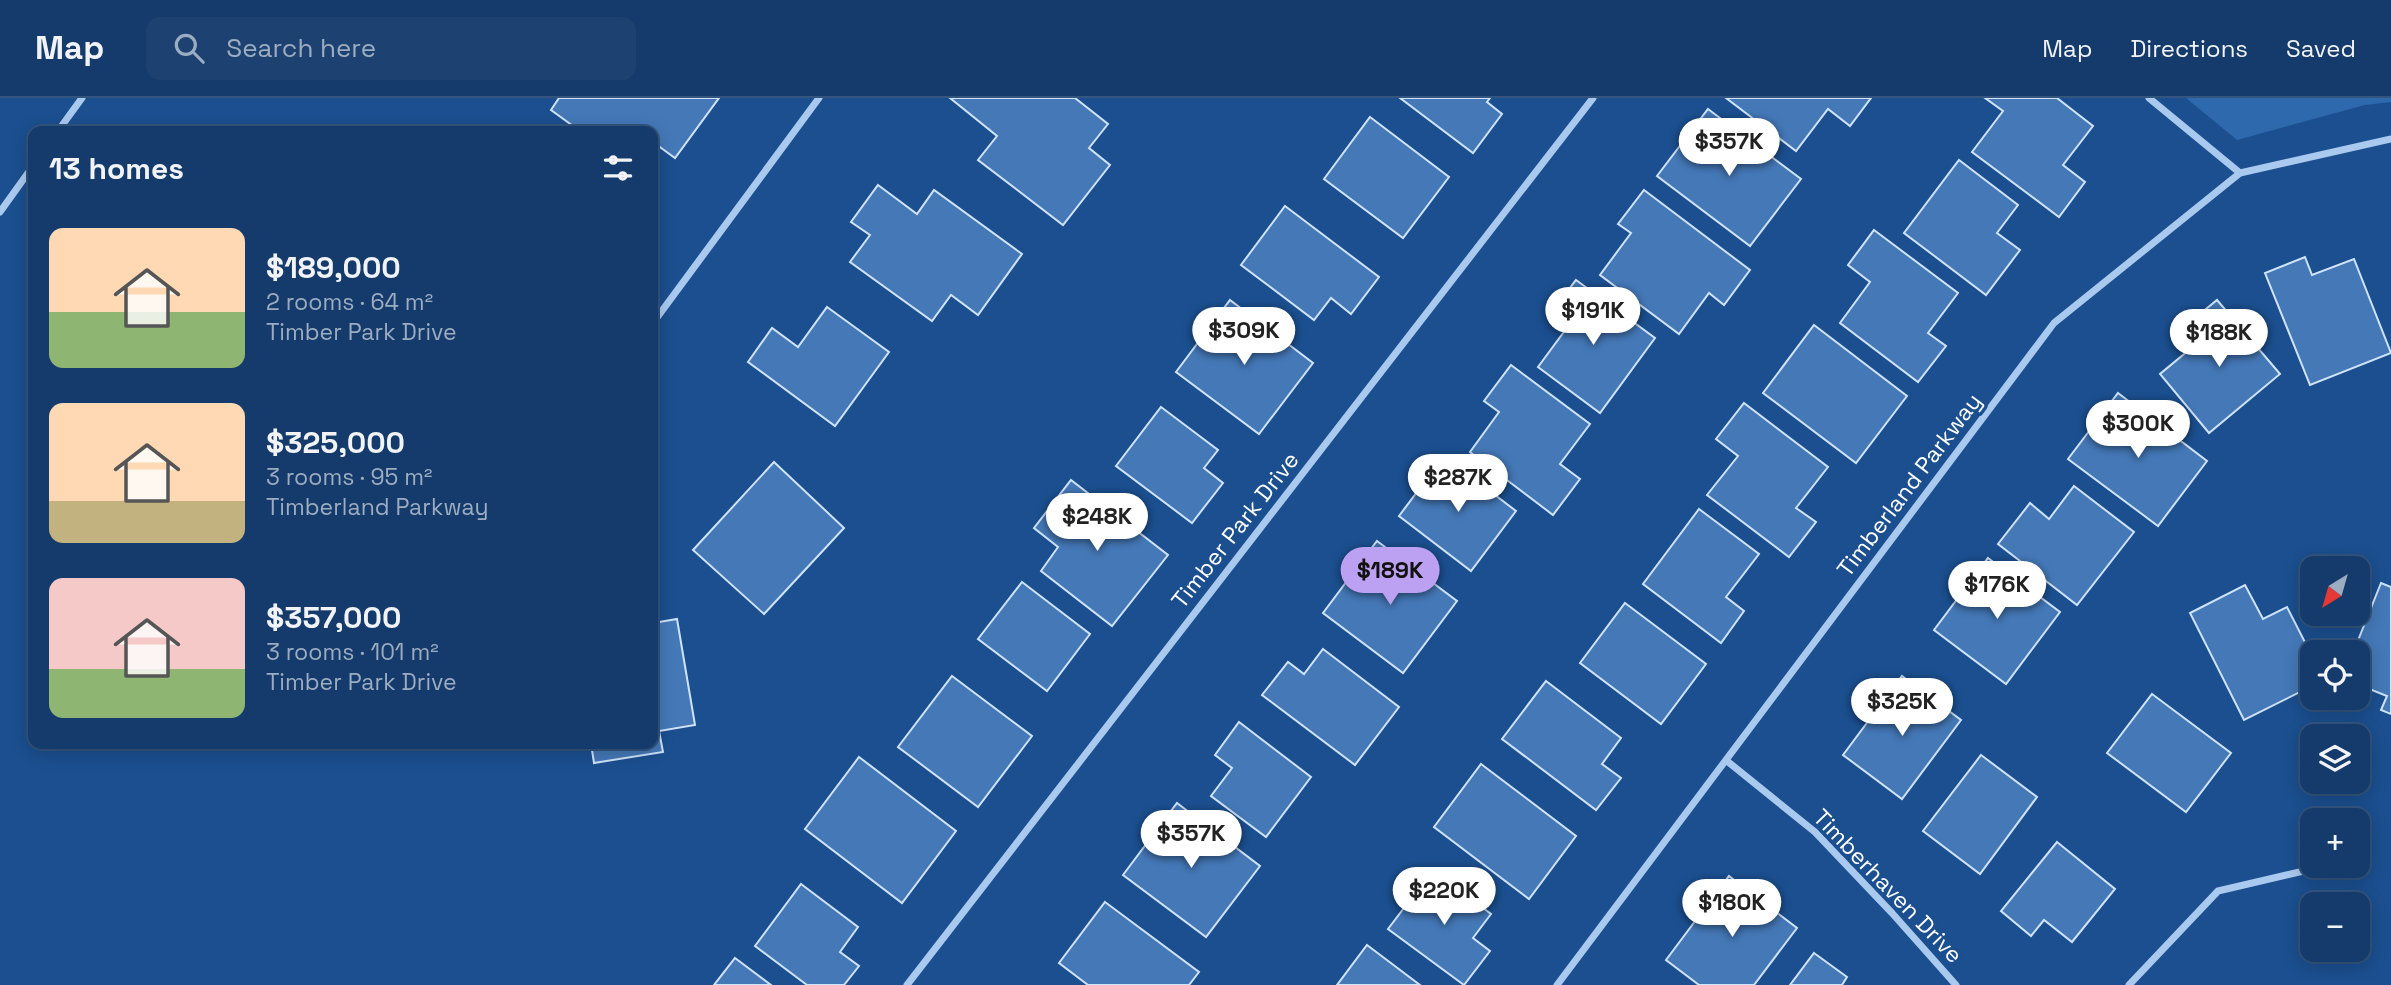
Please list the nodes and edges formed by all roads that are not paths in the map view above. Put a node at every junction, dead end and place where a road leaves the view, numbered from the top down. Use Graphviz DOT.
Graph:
graph roads {
  1 [pos="82,98"];
  2 [pos="819,98"];
  3 [pos="1592,98"];
  4 [pos="2149,98"];
  5 [pos="62,126"];
  6 [pos="2391,139"];
  7 [pos="28,173"];
  8 [pos="2240,173"];
  9 [pos="0,212"];
  10 [pos="658,316"];
  11 [pos="1727,761"];
  12 [pos="2300,872"];
  13 [pos="907,985"];
  14 [pos="1557,985"];
  15 [pos="1956,985"];
  16 [pos="2129,985"];
  1 -- 5 [label="street"];
  2 -- 10 [label="street"];
  3 -- 13 [label="street, Timber Park Drive"];
  4 -- 8 [label="street"];
  6 -- 8 [label="street, Timberland Parkway"];
  7 -- 9 [label="street"];
  8 -- 11 [label="street, Timberland Parkway"];
  11 -- 14 [label="street, Timberland Parkway"];
  11 -- 15 [label="street, Timberhaven Drive"];
  12 -- 16 [label="street"];
}
